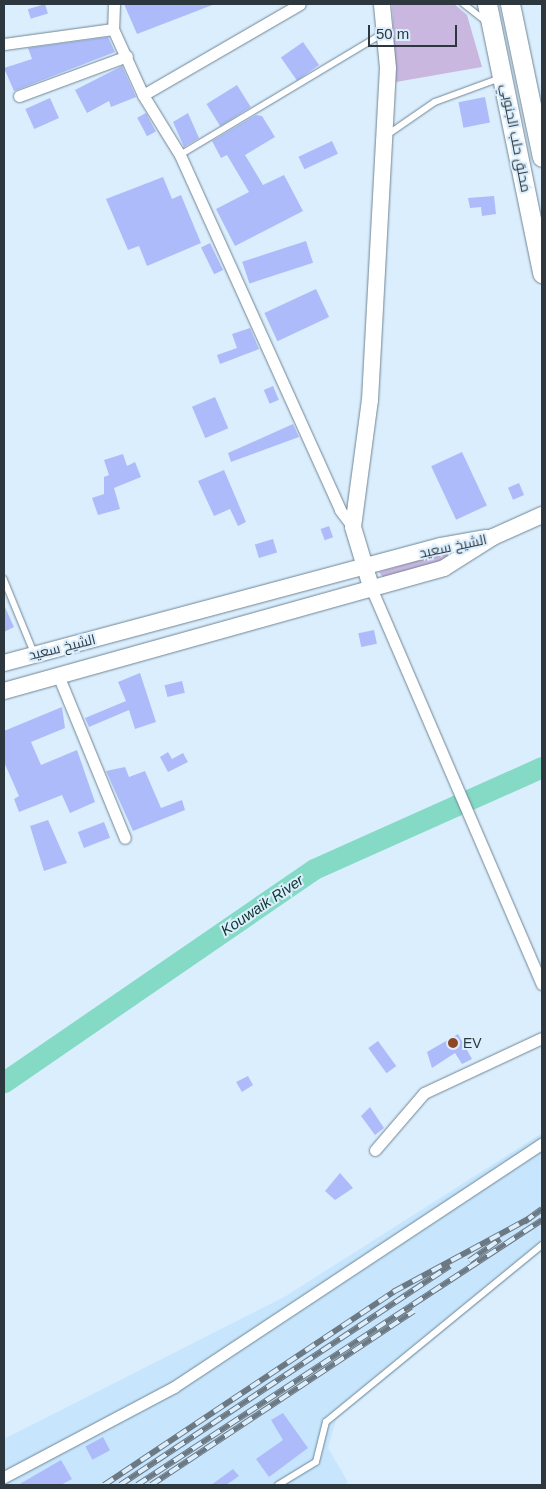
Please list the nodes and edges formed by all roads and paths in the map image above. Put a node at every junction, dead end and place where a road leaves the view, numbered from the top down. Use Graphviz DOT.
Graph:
graph roads {
  1 [pos="114,4"];
  2 [pos="300,4"];
  3 [pos="382,4"];
  4 [pos="464,4"];
  5 [pos="487,4"];
  6 [pos="510,4"];
  7 [pos="493,27"];
  8 [pos="113,30"];
  9 [pos="386,32"];
  10 [pos="4,44"];
  11 [pos="127,56"];
  12 [pos="504,78"];
  13 [pos="19,96"];
  14 [pos="143,96"];
  15 [pos="383,138"];
  16 [pos="180,155"];
  17 [pos="542,157"];
  18 [pos="542,273"];
  19 [pos="542,514"];
  20 [pos="353,527"];
  21 [pos="493,537"];
  22 [pos="364,570"];
  23 [pos="4,580"];
  24 [pos="372,590"];
  25 [pos="35,654"];
  26 [pos="4,663"];
  27 [pos="58,675"];
  28 [pos="4,691"];
  29 [pos="125,838"];
  30 [pos="542,984"];
  31 [pos="542,1038"];
  32 [pos="542,1143"];
  33 [pos="375,1150"];
  34 [pos="542,1245"];
  35 [pos="4,1477"];
  36 [pos="278,1485"];
  1 -- 8 [label="street"];
  2 -- 14 [label="street"];
  3 -- 9 [label="main road"];
  4 -- 7 [label="lane"];
  5 -- 7 [label="highway, محلق حلب الجنوبي"];
  6 -- 17 [label="highway, محلق حلب الجنوبي"];
  7 -- 12 [label="highway, محلق حلب الجنوبي"];
  8 -- 10 [label="street"];
  8 -- 11 [label="street"];
  9 -- 15 [label="main road"];
  9 -- 16 [label="lane"];
  11 -- 13 [label="street"];
  11 -- 14 [label="street"];
  12 -- 15 [label="lane"];
  12 -- 18 [label="highway, محلق حلب الجنوبي"];
  14 -- 16 [label="street"];
  15 -- 20 [label="main road"];
  16 -- 20 [label="street"];
  19 -- 21 [label="main road"];
  20 -- 22 [label="main road"];
  21 -- 22 [label="main road, الشيخ سعيد"];
  21 -- 24 [label="main road, الشيخ سعيد"];
  22 -- 24 [label="main road"];
  22 -- 25 [label="main road, الشيخ سعيد"];
  23 -- 25 [label="lane"];
  24 -- 27 [label="main road, الشيخ سعيد"];
  24 -- 30 [label="street"];
  25 -- 26 [label="main road, الشيخ سعيد"];
  27 -- 28 [label="main road, الشيخ سعيد"];
  27 -- 29 [label="street"];
  31 -- 33 [label="street"];
  32 -- 35 [label="street"];
  34 -- 36 [label="lane"];
}
